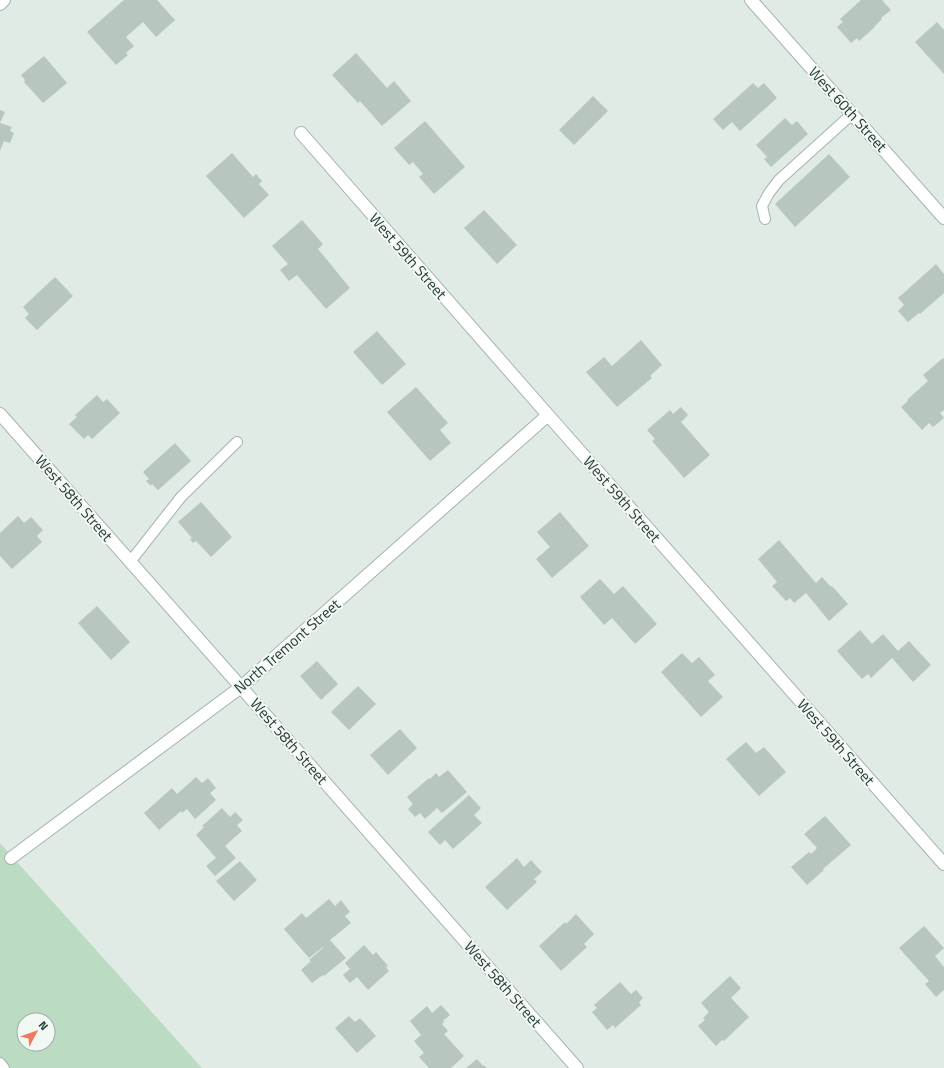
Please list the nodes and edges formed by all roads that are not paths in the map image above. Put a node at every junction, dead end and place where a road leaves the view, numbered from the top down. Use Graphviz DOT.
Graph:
graph roads {
  1 [pos="4,0"];
  2 [pos="751,0"];
  3 [pos="0,4"];
  4 [pos="852,114"];
  5 [pos="301,133"];
  6 [pos="944,218"];
  7 [pos="765,219"];
  8 [pos="0,414"];
  9 [pos="548,415"];
  10 [pos="237,442"];
  11 [pos="130,562"];
  12 [pos="241,687"];
  13 [pos="11,858"];
  14 [pos="944,864"];
  15 [pos="0,1063"];
  16 [pos="4,1068"];
  17 [pos="577,1068"];
  1 -- 3 [label="street"];
  2 -- 4 [label="street, West 60th Street"];
  4 -- 6 [label="street, West 60th Street"];
  4 -- 7 [label="lane"];
  5 -- 9 [label="street, West 59th Street"];
  8 -- 11 [label="street, West 58th Street"];
  9 -- 12 [label="street, North Tremont Street"];
  9 -- 14 [label="street, West 59th Street"];
  10 -- 11 [label="lane"];
  11 -- 12 [label="street, West 58th Street"];
  12 -- 13 [label="street, North Tremont Street"];
  12 -- 17 [label="street, West 58th Street"];
  15 -- 16 [label="lane"];
}
